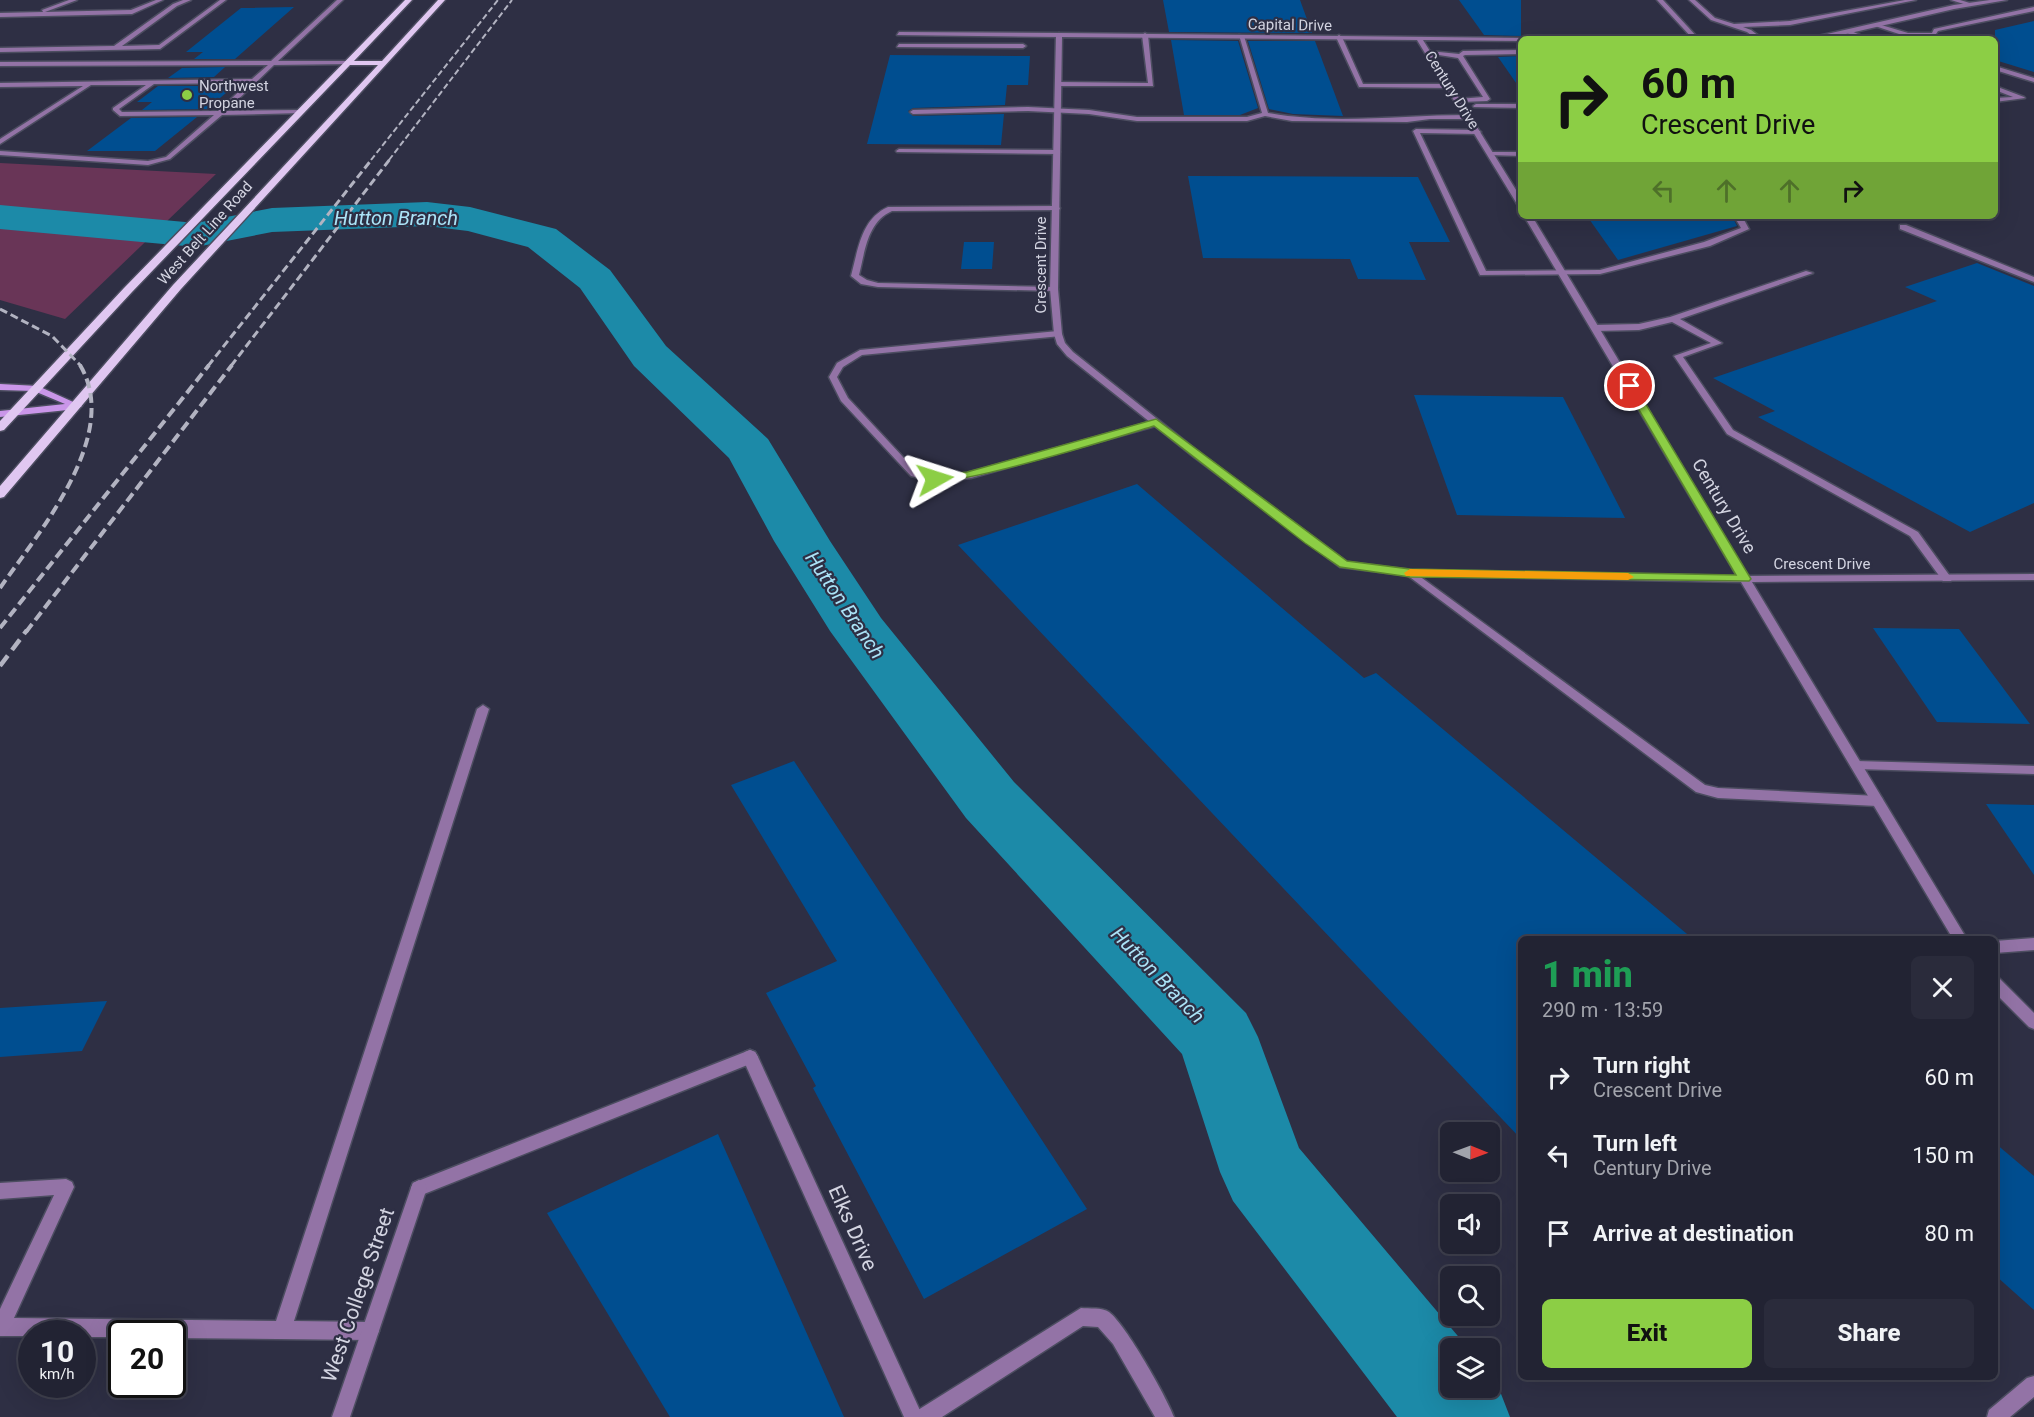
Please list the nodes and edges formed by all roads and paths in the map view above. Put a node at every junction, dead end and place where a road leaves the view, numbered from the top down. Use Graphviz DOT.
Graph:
graph roads {
  1 [pos="74,0"];
  2 [pos="160,0"];
  3 [pos="188,0"];
  4 [pos="223,0"];
  5 [pos="340,0"];
  6 [pos="408,0"];
  7 [pos="442,0"];
  8 [pos="1660,0"];
  9 [pos="1692,0"];
  10 [pos="1913,0"];
  11 [pos="1954,0"];
  12 [pos="2004,0"];
  13 [pos="1970,4"];
  14 [pos="2034,9"];
  15 [pos="132,12"];
  16 [pos="164,12"];
  17 [pos="37,14"];
  18 [pos="0,15"];
  19 [pos="1730,26"];
  20 [pos="1878,26"];
  21 [pos="1849,32"];
  22 [pos="899,34"];
  23 [pos="972,35"];
  24 [pos="1059,35"];
  25 [pos="1145,35"];
  26 [pos="1241,36"];
  27 [pos="1693,36"];
  28 [pos="1756,36"];
  29 [pos="1826,36"];
  30 [pos="1858,36"];
  31 [pos="1908,36"];
  32 [pos="1927,36"];
  33 [pos="1339,37"];
  34 [pos="1419,38"];
  35 [pos="1518,39"];
  36 [pos="898,46"];
  37 [pos="970,46"];
  38 [pos="1023,46"];
  39 [pos="114,49"];
  40 [pos="0,50"];
  41 [pos="1518,52"];
  42 [pos="1429,53"];
  43 [pos="1461,56"];
  44 [pos="93,63"];
  45 [pos="274,63"];
  46 [pos="348,63"];
  47 [pos="385,63"];
  48 [pos="0,64"];
  49 [pos="1998,69"];
  50 [pos="2034,80"];
  51 [pos="256,81"];
  52 [pos="152,82"];
  53 [pos="92,83"];
  54 [pos="1059,84"];
  55 [pos="0,85"];
  56 [pos="1450,86"];
  57 [pos="1998,89"];
  58 [pos="1998,100"];
  59 [pos="1461,103"];
  60 [pos="1518,106"];
  61 [pos="1059,111"];
  62 [pos="300,112"];
  63 [pos="913,112"];
  64 [pos="220,113"];
  65 [pos="1265,114"];
  66 [pos="1468,117"];
  67 [pos="1478,132"];
  68 [pos="0,142"];
  69 [pos="899,151"];
  70 [pos="1058,152"];
  71 [pos="0,153"];
  72 [pos="1491,154"];
  73 [pos="1518,154"];
  74 [pos="1518,192"];
  75 [pos="1056,208"];
  76 [pos="1530,219"];
  77 [pos="1740,219"];
  78 [pos="1903,227"];
  79 [pos="1562,273"];
  80 [pos="1809,273"];
  81 [pos="2034,280"];
  82 [pos="1054,289"];
  83 [pos="1673,319"];
  84 [pos="1595,328"];
  85 [pos="1058,334"];
  86 [pos="0,387"];
  87 [pos="35,388"];
  88 [pos="77,406"];
  89 [pos="0,414"];
  90 [pos="13,414"];
  91 [pos="1156,423"];
  92 [pos="0,428"];
  93 [pos="0,494"];
  94 [pos="1410,573"];
  95 [pos="2033,578"];
  96 [pos="1745,579"];
  97 [pos="1947,579"];
  98 [pos="483,709"];
  99 [pos="1856,765"];
  100 [pos="2034,770"];
  101 [pos="1877,801"];
  102 [pos="1958,936"];
  103 [pos="2034,944"];
  104 [pos="1998,947"];
  105 [pos="1998,986"];
  106 [pos="2034,1023"];
  107 [pos="419,1188"];
  108 [pos="0,1191"];
  109 [pos="282,1330"];
  110 [pos="370,1331"];
  111 [pos="2034,1385"];
  112 [pos="340,1417"];
  113 [pos="914,1417"];
  114 [pos="925,1417"];
  115 [pos="1165,1417"];
  116 [pos="1996,1417"];
  1 -- 17 [label="street"];
  2 -- 15 [label="street"];
  3 -- 16 [label="street"];
  4 -- 39 [label="street"];
  5 -- 45 [label="street"];
  6 -- 46 [label="main road, West Belt Line Road"];
  7 -- 47 [label="main road, West Belt Line Road"];
  8 -- 27 [label="street"];
  9 -- 19 [label="street"];
  10 -- 19 [label="street"];
  11 -- 13 [label="street"];
  12 -- 13 [label="street"];
  13 -- 20 [label="street"];
  14 -- 32 [label="street"];
  15 -- 16 [label="street"];
  15 -- 17 [label="street"];
  16 -- 39 [label="street"];
  17 -- 18 [label="street"];
  19 -- 28 [label="street"];
  20 -- 21 [label="street"];
  20 -- 31 [label="street"];
  21 -- 29 [label="street"];
  21 -- 30 [label="street"];
  22 -- 23 [label="street, Capital Drive"];
  23 -- 24 [label="street, Capital Drive"];
  23 -- 37 [label="street"];
  24 -- 25 [label="street, Capital Drive"];
  24 -- 54 [label="street, Crescent Drive"];
  25 -- 26 [label="street, Capital Drive"];
  25 -- 54 [label="street"];
  26 -- 33 [label="street, Capital Drive"];
  26 -- 65 [label="street"];
  33 -- 34 [label="street, Capital Drive"];
  33 -- 56 [label="street"];
  34 -- 35 [label="street, Capital Drive"];
  34 -- 42 [label="street, Century Drive"];
  36 -- 37 [label="street"];
  37 -- 38 [label="street"];
  39 -- 40 [label="street"];
  39 -- 44 [label="street"];
  41 -- 43 [label="street"];
  42 -- 43 [label="street"];
  42 -- 56 [label="street, Century Drive"];
  43 -- 59 [label="street"];
  44 -- 45 [label="street"];
  44 -- 48 [label="street"];
  45 -- 46 [label="street"];
  45 -- 51 [label="street"];
  46 -- 47 [label="main road"];
  46 -- 62 [label="main road, West Belt Line Road"];
  47 -- 88 [label="main road, West Belt Line Road"];
  49 -- 50 [label="street"];
  51 -- 52 [label="street"];
  51 -- 64 [label="street"];
  52 -- 53 [label="street"];
  52 -- 64 [label="street"];
  53 -- 55 [label="street"];
  53 -- 68 [label="street"];
  54 -- 61 [label="street, Crescent Drive"];
  56 -- 59 [label="street, Century Drive"];
  57 -- 58 [label="street"];
  59 -- 60 [label="street"];
  59 -- 66 [label="street, Century Drive"];
  61 -- 63 [label="street"];
  61 -- 65 [label="street"];
  61 -- 70 [label="street, Crescent Drive"];
  62 -- 64 [label="street"];
  62 -- 87 [label="main road, West Belt Line Road"];
  64 -- 71 [label="street"];
  65 -- 66 [label="street"];
  66 -- 67 [label="street, Century Drive"];
  67 -- 72 [label="street, Century Drive"];
  67 -- 79 [label="street"];
  69 -- 70 [label="street"];
  70 -- 75 [label="street, Crescent Drive"];
  72 -- 73 [label="street"];
  72 -- 74 [label="street, Century Drive"];
  75 -- 82 [label="street, Crescent Drive"];
  75 -- 82 [label="street"];
  76 -- 79 [label="street, Century Drive"];
  77 -- 79 [label="street"];
  78 -- 81 [label="street"];
  79 -- 84 [label="street, Century Drive"];
  80 -- 83 [label="street"];
  82 -- 85 [label="street, Crescent Drive"];
  83 -- 84 [label="street"];
  83 -- 97 [label="street"];
  84 -- 96 [label="street, Century Drive"];
  85 -- 91 [label="street, Crescent Drive"];
  85 -- 91 [label="street"];
  86 -- 87 [label="street"];
  87 -- 88 [label="street"];
  87 -- 90 [label="main road, West Belt Line Road"];
  88 -- 90 [label="street"];
  88 -- 93 [label="main road, West Belt Line Road"];
  89 -- 90 [label="street"];
  90 -- 92 [label="main road, West Belt Line Road"];
  91 -- 94 [label="street, Crescent Drive"];
  94 -- 96 [label="street, Crescent Drive"];
  94 -- 101 [label="street"];
  95 -- 97 [label="street, Crescent Drive"];
  96 -- 97 [label="street, Crescent Drive"];
  96 -- 99 [label="street, Century Drive"];
  98 -- 109 [label="street"];
  99 -- 100 [label="street"];
  99 -- 101 [label="street, Century Drive"];
  101 -- 102 [label="street, Century Drive"];
  103 -- 104 [label="street"];
  105 -- 106 [label="street"];
  107 -- 110 [label="street, West College Street"];
  107 -- 113 [label="street, Elks Drive"];
  108 -- 109 [label="street"];
  109 -- 110 [label="street"];
  110 -- 112 [label="street, West College Street"];
  111 -- 116 [label="street"];
  114 -- 115 [label="street"];
}
